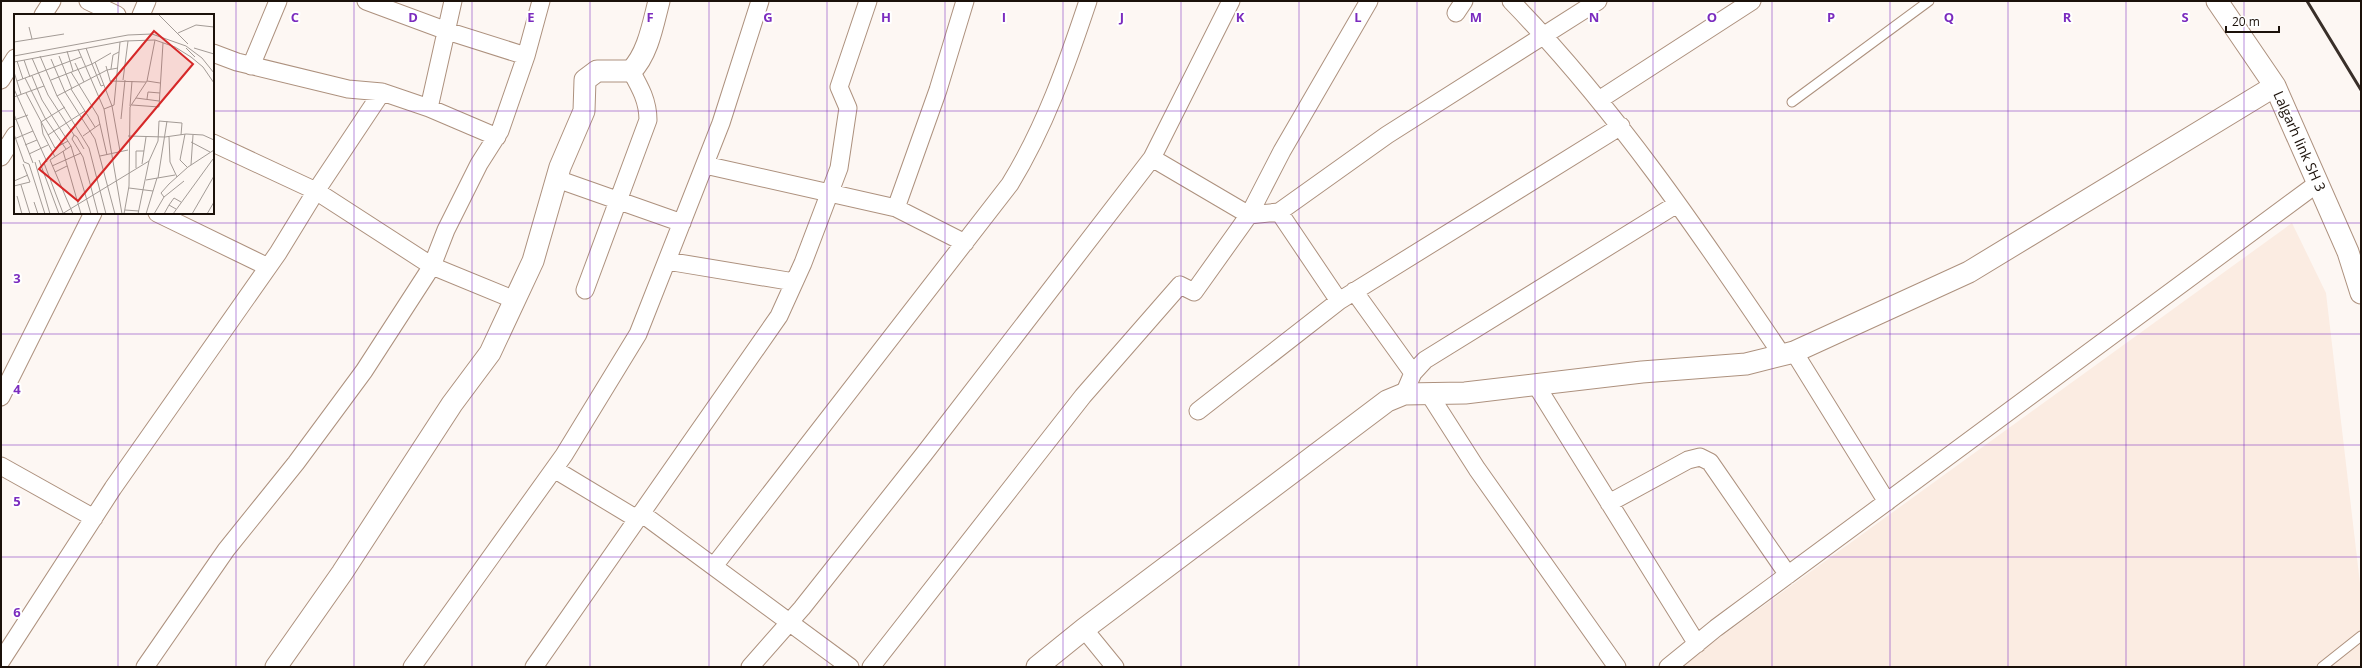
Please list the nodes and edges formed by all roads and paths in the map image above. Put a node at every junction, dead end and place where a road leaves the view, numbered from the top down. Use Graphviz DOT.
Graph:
graph roads {
  1 [pos="52,1"];
  2 [pos="147,1"];
  3 [pos="278,1"];
  4 [pos="366,1"];
  5 [pos="453,1"];
  6 [pos="541,1"];
  7 [pos="659,1"];
  8 [pos="760,1"];
  9 [pos="868,1"];
  10 [pos="965,1"];
  11 [pos="1088,1"];
  12 [pos="1230,1"];
  13 [pos="1369,1"];
  14 [pos="1511,1"];
  15 [pos="1598,1"];
  16 [pos="1752,1"];
  17 [pos="1929,1"];
  18 [pos="2217,1"];
  19 [pos="93,7"];
  20 [pos="44,14"];
  21 [pos="114,14"];
  22 [pos="141,14"];
  23 [pos="447,31"];
  24 [pos="1544,35"];
  25 [pos="214,53"];
  26 [pos="526,56"];
  27 [pos="14,60"];
  28 [pos="251,66"];
  29 [pos="631,71"];
  30 [pos="1,80"];
  31 [pos="2275,86"];
  32 [pos="382,92"];
  33 [pos="1599,100"];
  34 [pos="1792,102"];
  35 [pos="429,108"];
  36 [pos="1621,126"];
  37 [pos="14,137"];
  38 [pos="497,137"];
  39 [pos="214,143"];
  40 [pos="1,157"];
  41 [pos="1152,158"];
  42 [pos="705,165"];
  43 [pos="557,179"];
  44 [pos="2318,183"];
  45 [pos="316,191"];
  46 [pos="829,193"];
  47 [pos="617,200"];
  48 [pos="1677,204"];
  49 [pos="896,208"];
  50 [pos="1279,212"];
  51 [pos="93,214"];
  52 [pos="159,214"];
  53 [pos="1250,215"];
  54 [pos="682,223"];
  55 [pos="965,243"];
  56 [pos="667,261"];
  57 [pos="268,266"];
  58 [pos="432,266"];
  59 [pos="794,282"];
  60 [pos="585,290"];
  61 [pos="1354,291"];
  62 [pos="2361,293"];
  63 [pos="516,300"];
  64 [pos="1339,301"];
  65 [pos="1788,354"];
  66 [pos="1413,373"];
  67 [pos="1536,385"];
  68 [pos="1404,394"];
  69 [pos="1429,394"];
  70 [pos="1,398"];
  71 [pos="1198,411"];
  72 [pos="1,466"];
  73 [pos="554,469"];
  74 [pos="1887,502"];
  75 [pos="1610,503"];
  76 [pos="639,516"];
  77 [pos="94,518"];
  78 [pos="714,566"];
  79 [pos="1788,575"];
  80 [pos="790,622"];
  81 [pos="1084,629"];
  82 [pos="2361,636"];
  83 [pos="1697,644"];
  84 [pos="1,661"];
  85 [pos="145,667"];
  86 [pos="276,667"];
  87 [pos="412,667"];
  88 [pos="534,667"];
  89 [pos="750,667"];
  90 [pos="850,667"];
  91 [pos="871,667"];
  92 [pos="1037,667"];
  93 [pos="1115,667"];
  94 [pos="1617,667"];
  95 [pos="1668,667"];
  96 [pos="2322,667"];
  1 -- 20 [label="street"];
  2 -- 22 [label="street"];
  3 -- 28 [label="street"];
  4 -- 23 [label="street"];
  5 -- 23 [label="street"];
  6 -- 26 [label="street"];
  7 -- 29 [label="street"];
  8 -- 42 [label="street"];
  9 -- 46 [label="street"];
  10 -- 49 [label="street"];
  11 -- 55 [label="street"];
  12 -- 41 [label="street"];
  13 -- 53 [label="street"];
  14 -- 24 [label="street"];
  15 -- 24 [label="street"];
  16 -- 33 [label="street"];
  17 -- 34 [label="lane"];
  18 -- 31 [label="street, Lalgarh link SH 3"];
  19 -- 21 [label="street"];
  23 -- 26 [label="street"];
  23 -- 35 [label="street"];
  24 -- 33 [label="street"];
  24 -- 50 [label="street"];
  25 -- 28 [label="street"];
  26 -- 38 [label="street"];
  27 -- 30 [label="street"];
  28 -- 32 [label="street"];
  29 -- 43 [label="street"];
  29 -- 47 [label="street"];
  31 -- 44 [label="street, Lalgarh link SH 3"];
  31 -- 65 [label="street"];
  32 -- 35 [label="street"];
  32 -- 45 [label="street"];
  33 -- 36 [label="street"];
  35 -- 38 [label="street"];
  36 -- 48 [label="street"];
  36 -- 61 [label="street"];
  37 -- 40 [label="street"];
  38 -- 58 [label="street"];
  39 -- 45 [label="street"];
  41 -- 53 [label="street"];
  41 -- 80 [label="street"];
  42 -- 46 [label="street"];
  42 -- 54 [label="street"];
  43 -- 47 [label="street"];
  43 -- 63 [label="street"];
  44 -- 62 [label="street, Lalgarh link SH 3"];
  44 -- 74 [label="street"];
  45 -- 57 [label="street"];
  45 -- 58 [label="street"];
  46 -- 49 [label="street"];
  46 -- 59 [label="street"];
  47 -- 54 [label="street"];
  47 -- 60 [label="street"];
  48 -- 65 [label="street"];
  48 -- 66 [label="street"];
  49 -- 55 [label="street"];
  50 -- 53 [label="street"];
  50 -- 64 [label="street"];
  51 -- 70 [label="street"];
  52 -- 57 [label="street"];
  53 -- 91 [label="street"];
  54 -- 56 [label="street"];
  55 -- 78 [label="street"];
  56 -- 59 [label="street"];
  56 -- 73 [label="street"];
  57 -- 77 [label="street"];
  58 -- 63 [label="street"];
  58 -- 85 [label="street"];
  59 -- 76 [label="street"];
  61 -- 64 [label="street"];
  61 -- 66 [label="street"];
  63 -- 86 [label="street"];
  64 -- 71 [label="street"];
  65 -- 67 [label="street"];
  65 -- 74 [label="street"];
  66 -- 68 [label="street"];
  67 -- 69 [label="street"];
  67 -- 75 [label="street"];
  68 -- 69 [label="street"];
  68 -- 81 [label="street"];
  69 -- 94 [label="street"];
  72 -- 77 [label="street"];
  73 -- 76 [label="street"];
  73 -- 87 [label="street"];
  74 -- 79 [label="street"];
  75 -- 79 [label="street"];
  75 -- 83 [label="street"];
  76 -- 78 [label="street"];
  76 -- 88 [label="street"];
  77 -- 84 [label="street"];
  78 -- 80 [label="street"];
  79 -- 83 [label="street"];
  80 -- 89 [label="street"];
  80 -- 90 [label="street"];
  81 -- 92 [label="street"];
  81 -- 93 [label="street"];
  82 -- 96 [label="lane"];
  83 -- 95 [label="street"];
}
